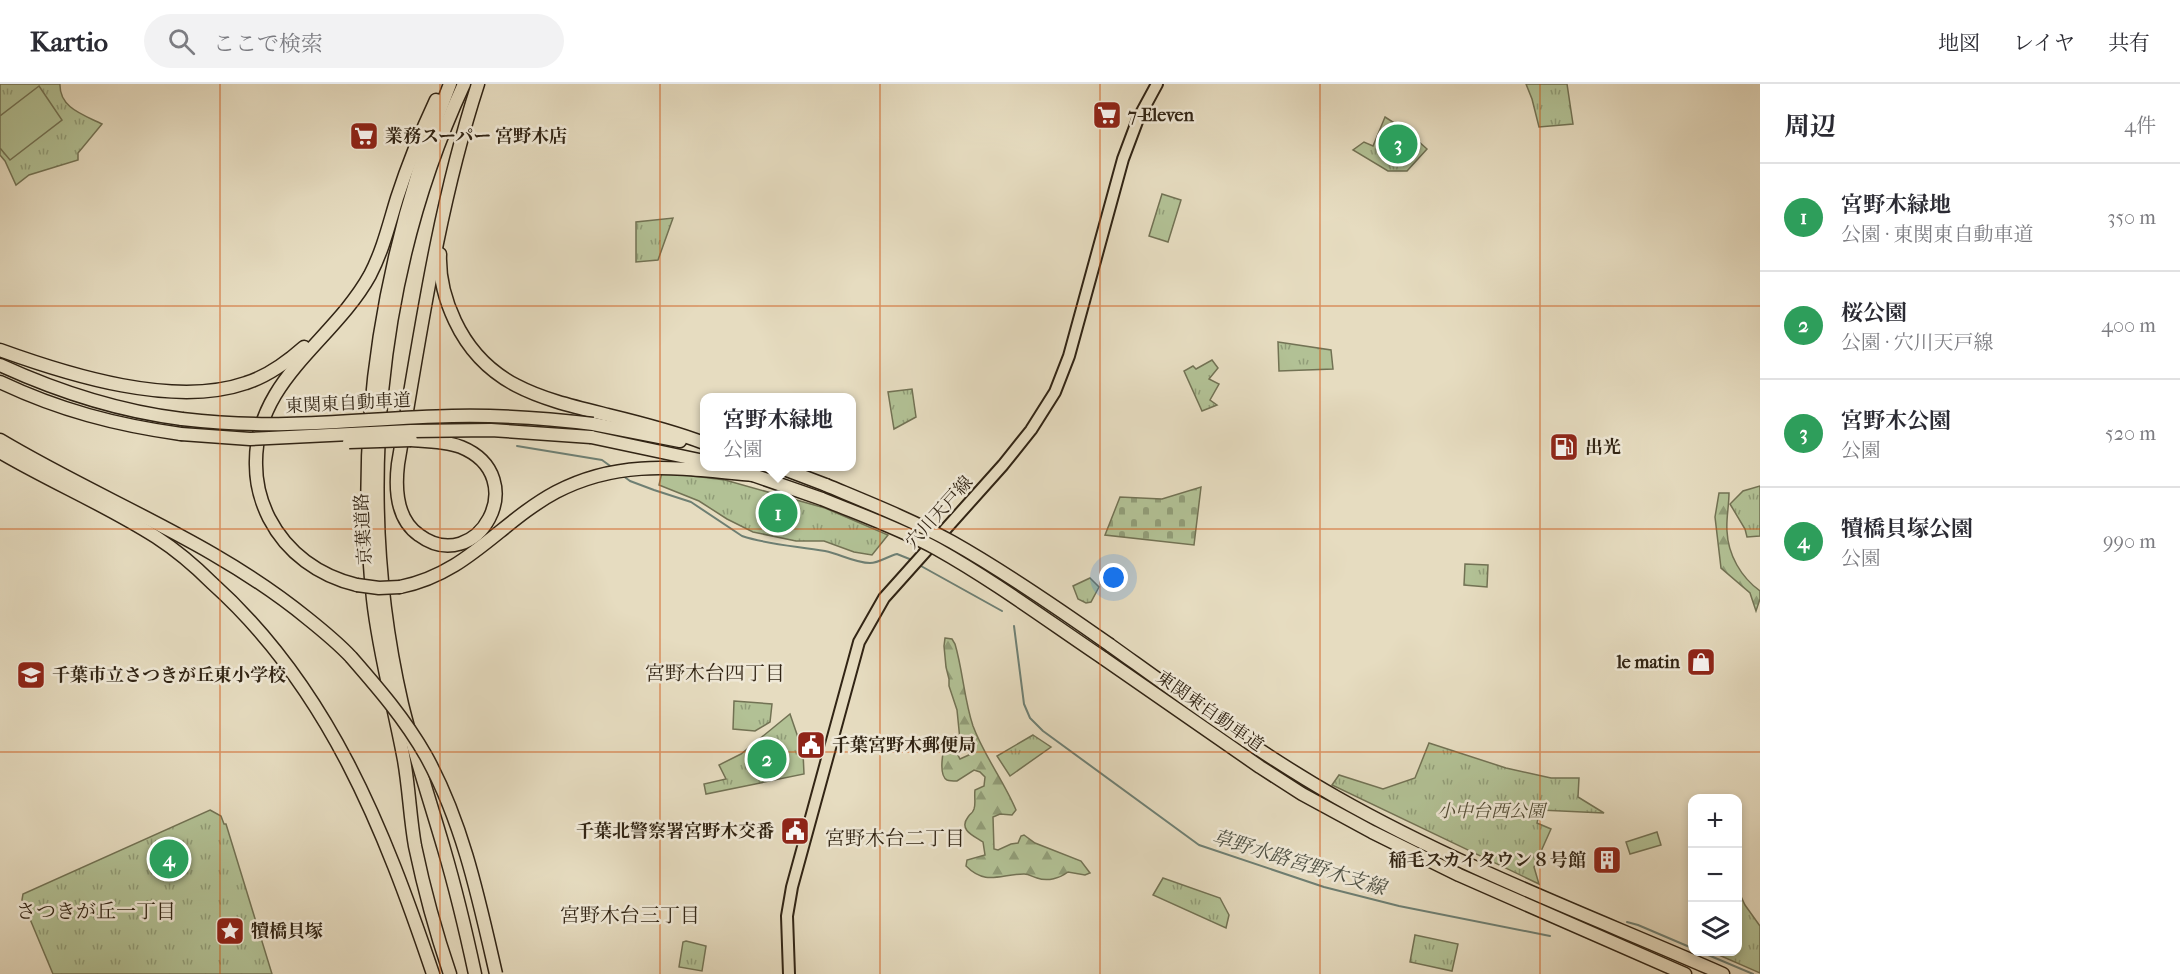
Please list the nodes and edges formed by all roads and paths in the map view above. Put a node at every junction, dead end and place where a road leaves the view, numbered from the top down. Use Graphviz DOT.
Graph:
graph roads {
  1 [pos="444,84"];
  2 [pos="450,84"];
  3 [pos="464,84"];
  4 [pos="478,84"];
  5 [pos="1157,84"];
  6 [pos="447,200"];
  7 [pos="375,265"];
  8 [pos="0,350"];
  9 [pos="0,365"];
  10 [pos="0,382"];
  11 [pos="667,434"];
  12 [pos="250,439"];
  13 [pos="0,440"];
  14 [pos="700,443"];
  15 [pos="0,452"];
  16 [pos="700,460"];
  17 [pos="700,470"];
  18 [pos="708,471"];
  19 [pos="740,471"];
  20 [pos="790,471"];
  21 [pos="754,475"];
  22 [pos="433,974"];
  23 [pos="450,974"];
  24 [pos="475,974"];
  25 [pos="496,974"];
  26 [pos="789,974"];
  27 [pos="1685,974"];
  28 [pos="1723,974"];
  1 -- 7 [label="highway"];
  2 -- 23 [label="highway, 京葉道路"];
  3 -- 24 [label="highway, 京葉道路"];
  4 -- 6 [label="highway"];
  5 -- 26 [label="main road, 穴川天戸線"];
  6 -- 11 [label="highway"];
  6 -- 12 [label="highway, bridge"];
  7 -- 8 [label="highway"];
  7 -- 17 [label="highway, bridge"];
  9 -- 11 [label="highway, 東関東自動車道, bridge"];
  10 -- 12 [label="highway, 東関東自動車道, bridge"];
  11 -- 14 [label="highway, 東関東自動車道"];
  12 -- 16 [label="highway, 東関東自動車道, bridge"];
  13 -- 25 [label="highway, bridge"];
  15 -- 22 [label="highway"];
  18 -- 21 [label="highway, bridge"];
  19 -- 21 [label="highway, 東関東自動車道"];
  20 -- 28 [label="highway, 東関東自動車道, bridge"];
  21 -- 27 [label="highway, 東関東自動車道, bridge"];
}
